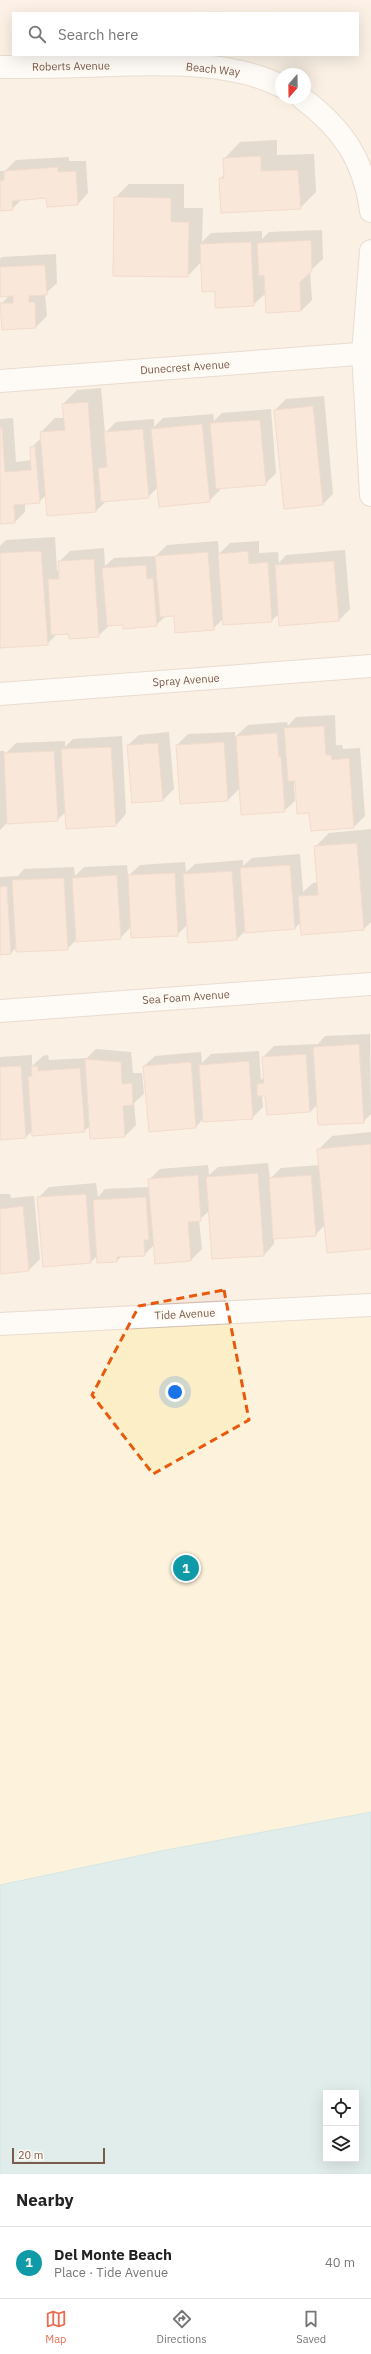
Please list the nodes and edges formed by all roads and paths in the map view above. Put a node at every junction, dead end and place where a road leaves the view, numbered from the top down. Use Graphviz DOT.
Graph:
graph roads {
  1 [pos="143,64"];
  2 [pos="0,67"];
  3 [pos="275,84"];
  4 [pos="310,104"];
  5 [pos="371,211"];
  6 [pos="371,251"];
  7 [pos="367,353"];
  8 [pos="0,381"];
  9 [pos="371,495"];
  10 [pos="371,666"];
  11 [pos="0,694"];
  12 [pos="371,984"];
  13 [pos="0,1011"];
  14 [pos="371,1305"];
  15 [pos="0,1324"];
  1 -- 2 [label="street, Roberts Avenue"];
  1 -- 3 [label="street, Beach Way"];
  4 -- 5 [label="street"];
  6 -- 7 [label="street"];
  7 -- 8 [label="street, Dunecrest Avenue"];
  7 -- 9 [label="street"];
  10 -- 11 [label="street, Spray Avenue"];
  12 -- 13 [label="street, Sea Foam Avenue"];
  14 -- 15 [label="street, Tide Avenue"];
}
